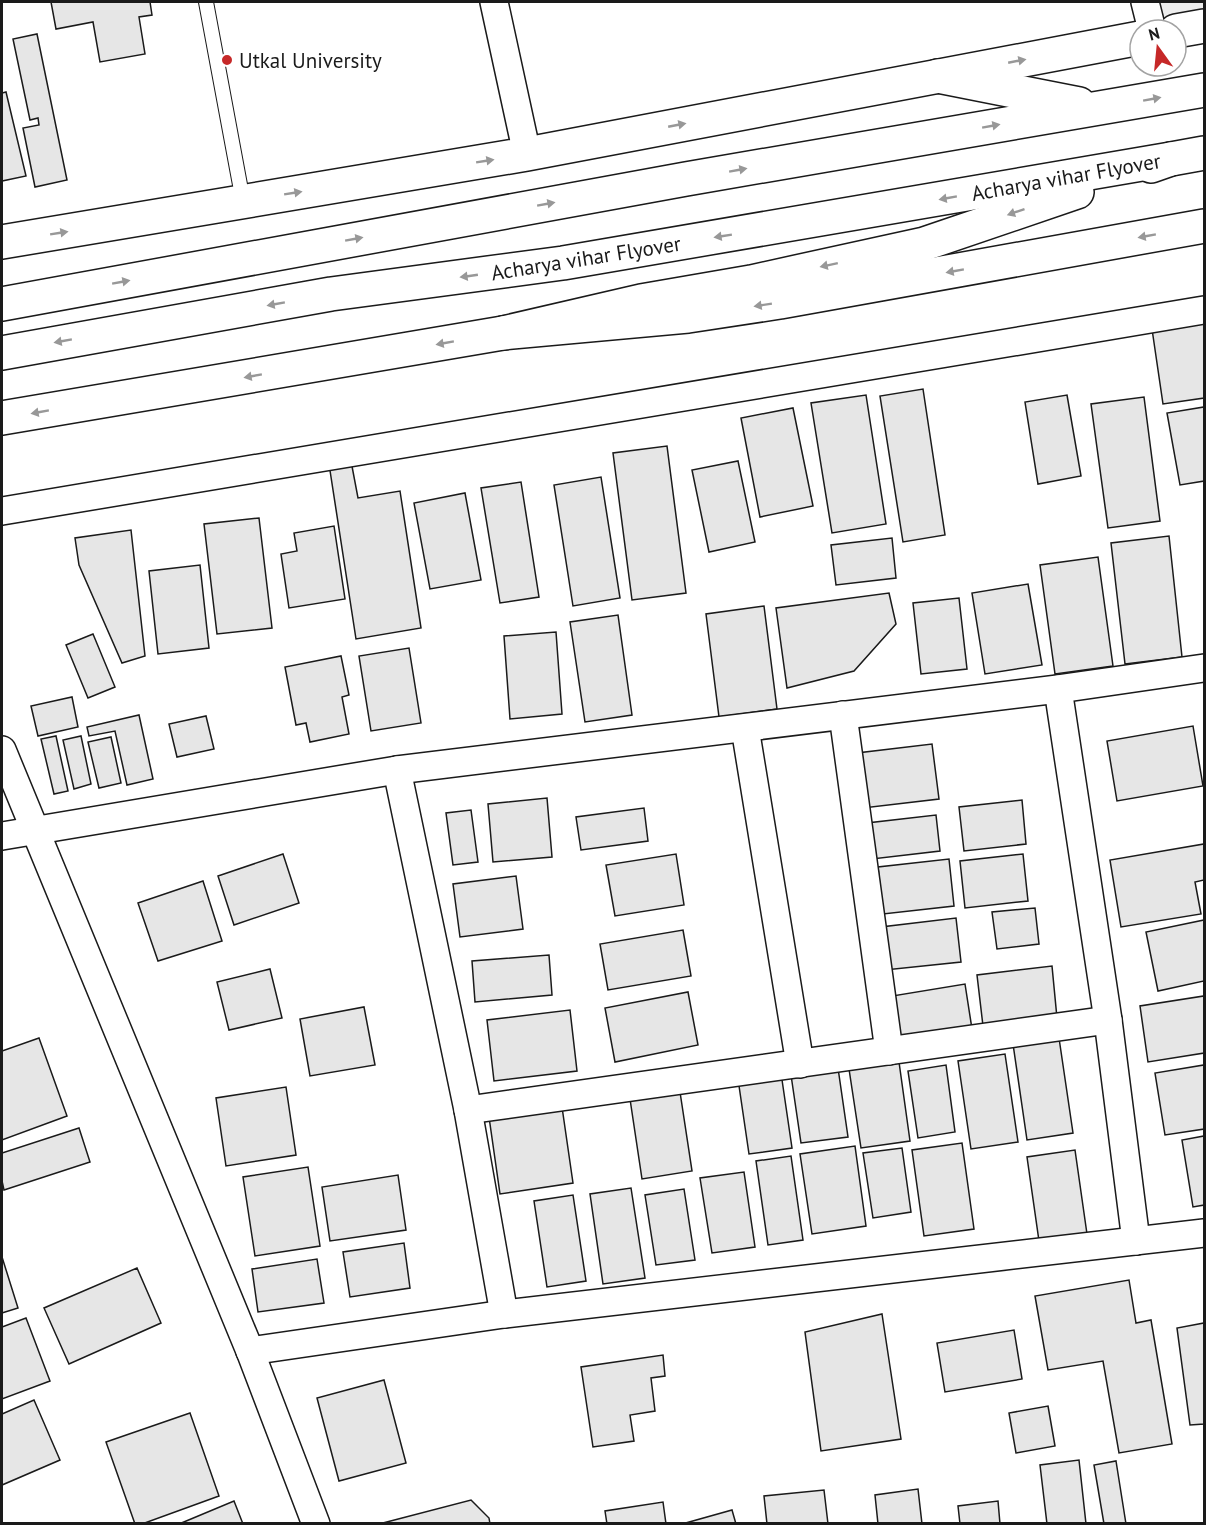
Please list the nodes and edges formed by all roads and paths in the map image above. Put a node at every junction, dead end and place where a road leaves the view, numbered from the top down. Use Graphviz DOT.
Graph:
graph roads {
  1 [pos="206,2"];
  2 [pos="494,2"];
  3 [pos="1145,2"];
  4 [pos="1149,18"];
  5 [pos="1204,26"];
  6 [pos="1188,29"];
  7 [pos="1128,40"];
  8 [pos="939,76"];
  9 [pos="1204,90"];
  10 [pos="1099,108"];
  11 [pos="1204,153"];
  12 [pos="527,154"];
  13 [pos="1171,159"];
  14 [pos="243,201"];
  15 [pos="1204,226"];
  16 [pos="2,242"];
  17 [pos="2,304"];
  18 [pos="1204,310"];
  19 [pos="503,333"];
  20 [pos="2,353"];
  21 [pos="2,418"];
  22 [pos="2,511"];
  23 [pos="1204,668"];
  24 [pos="1058,689"];
  25 [pos="843,715"];
  26 [pos="746,728"];
  27 [pos="2,750"];
  28 [pos="397,770"];
  29 [pos="34,830"];
  30 [pos="2,836"];
  31 [pos="1108,1020"];
  32 [pos="889,1051"];
  33 [pos="800,1064"];
  34 [pos="468,1110"];
  35 [pos="1204,1233"];
  36 [pos="1136,1241"];
  37 [pos="504,1314"];
  38 [pos="249,1351"];
  39 [pos="316,1524"];
  1 -- 14 [label="lane"];
  2 -- 12 [label="street"];
  3 -- 4 [label="street"];
  5 -- 6 [label="main road"];
  8 -- 7 [label="main road, one-way"];
  8 -- 10 [label="main road"];
  12 -- 8 [label="main road, one-way"];
  10 -- 9 [label="main road, one-way"];
  17 -- 10 [label="main road, one-way"];
  11 -- 13 [label="main road"];
  14 -- 12 [label="main road, one-way"];
  13 -- 19 [label="main road, one-way"];
  13 -- 20 [label="main road, Acharya vihar Flyover, one-way"];
  16 -- 14 [label="main road, one-way"];
  15 -- 19 [label="main road, one-way"];
  18 -- 22 [label="street"];
  19 -- 21 [label="main road, one-way"];
  23 -- 24 [label="street"];
  24 -- 25 [label="street"];
  24 -- 31 [label="street"];
  25 -- 26 [label="street"];
  25 -- 32 [label="street"];
  26 -- 28 [label="street"];
  26 -- 33 [label="street"];
  27 -- 29 [label="street"];
  28 -- 29 [label="street"];
  28 -- 34 [label="street"];
  29 -- 30 [label="street"];
  29 -- 38 [label="street"];
  31 -- 32 [label="street"];
  31 -- 36 [label="street"];
  32 -- 33 [label="street"];
  33 -- 34 [label="street"];
  34 -- 37 [label="street"];
  35 -- 36 [label="street"];
  36 -- 37 [label="street"];
  37 -- 38 [label="street"];
  38 -- 39 [label="street"];
}
